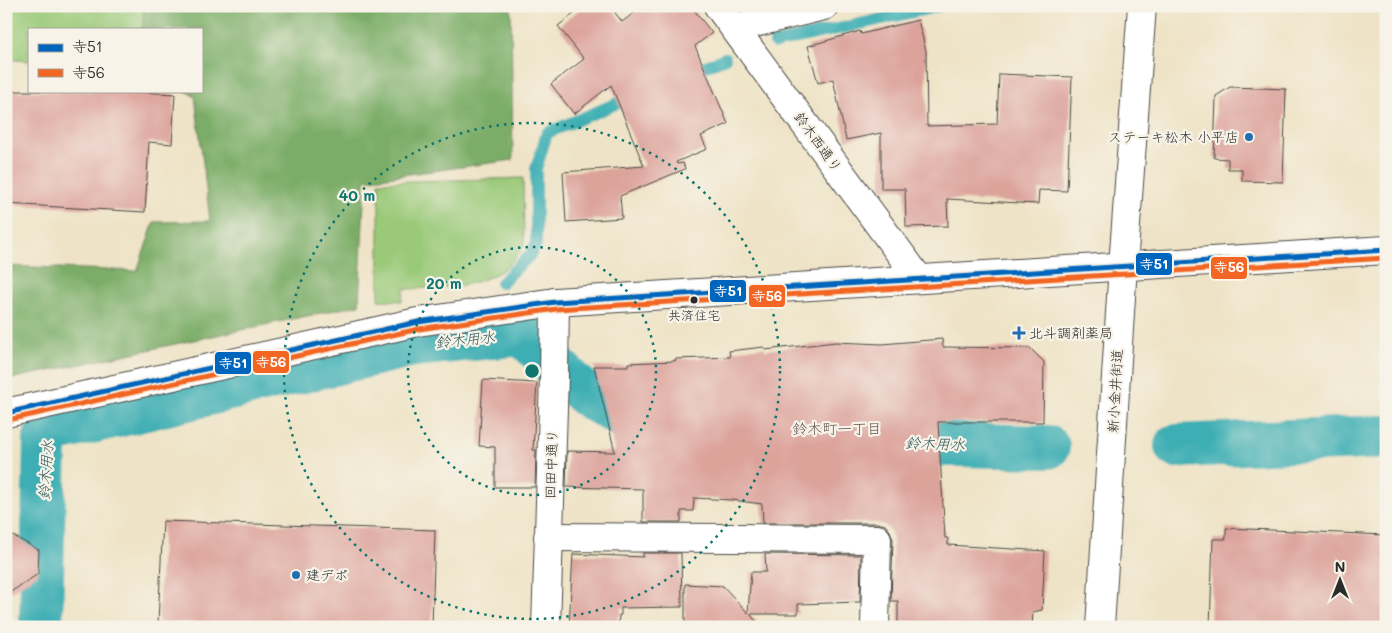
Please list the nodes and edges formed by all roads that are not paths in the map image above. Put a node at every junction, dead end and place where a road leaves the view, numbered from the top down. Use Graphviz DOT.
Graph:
graph roads {
  1 [pos="718,6"];
  2 [pos="824,6"];
  3 [pos="1142,6"];
  4 [pos="734,28"];
  5 [pos="1386,250"];
  6 [pos="1123,266"];
  7 [pos="919,279"];
  8 [pos="555,302"];
  9 [pos="6,413"];
  10 [pos="548,537"];
  11 [pos="546,627"];
  12 [pos="875,627"];
  13 [pos="1100,627"];
  1 -- 4 [label="main road, 鈴木西通り"];
  2 -- 4 [label="main road"];
  3 -- 6 [label="main road, 新小金井街道"];
  4 -- 7 [label="main road, 鈴木西通り"];
  5 -- 6 [label="main road"];
  6 -- 7 [label="main road"];
  6 -- 13 [label="main road, 新小金井街道"];
  7 -- 8 [label="main road"];
  8 -- 9 [label="main road"];
  8 -- 10 [label="main road, 回田中通り"];
  10 -- 11 [label="main road, 回田中通り"];
  10 -- 12 [label="main road"];
}
